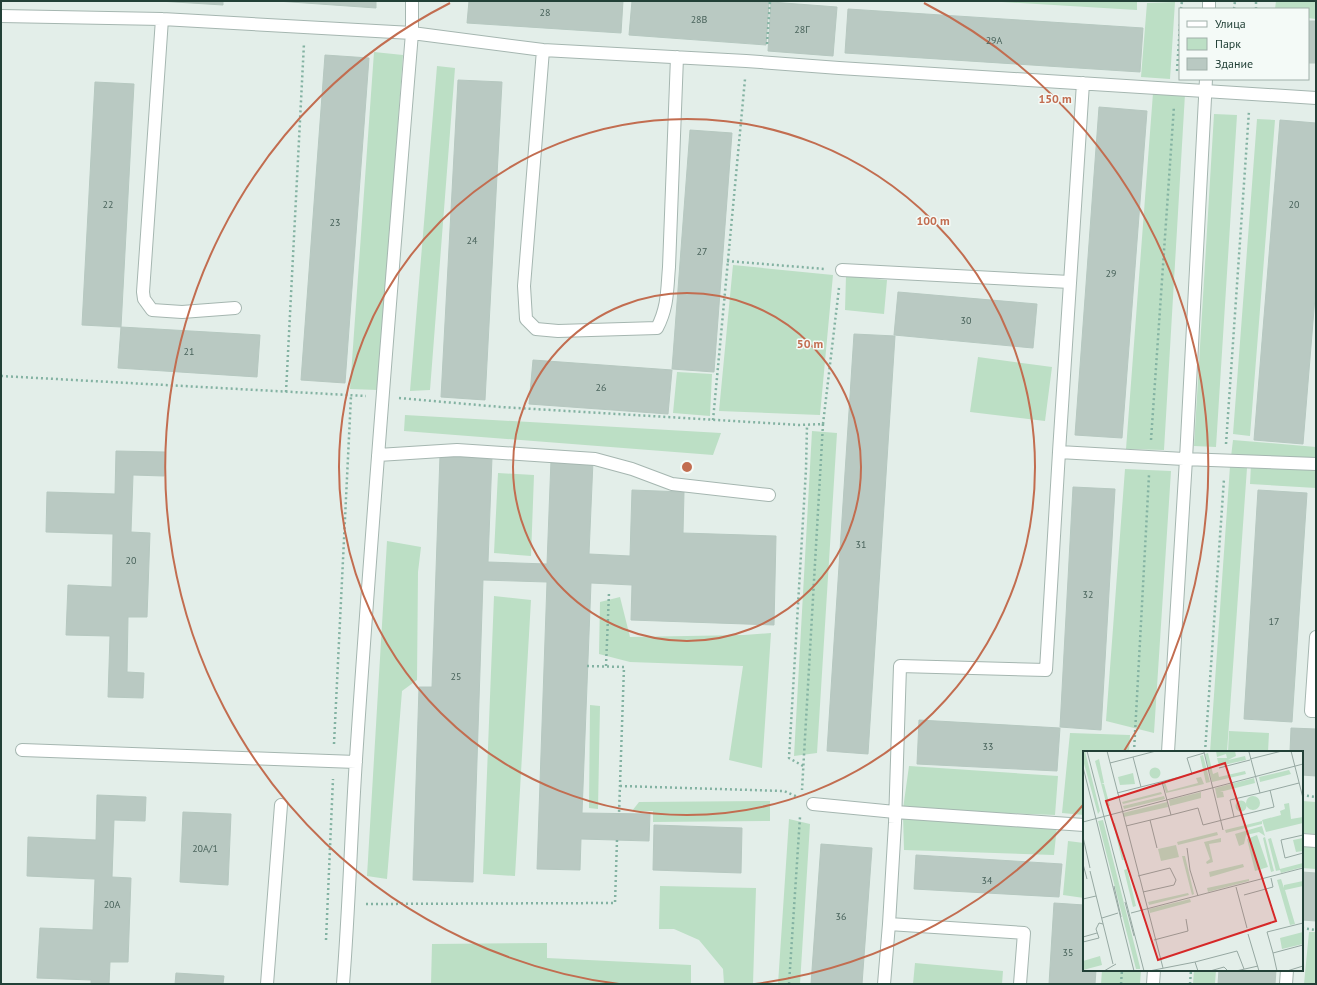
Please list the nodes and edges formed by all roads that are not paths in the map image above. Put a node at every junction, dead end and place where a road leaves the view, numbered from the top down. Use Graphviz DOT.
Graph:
graph roads {
  1 [pos="412,1"];
  2 [pos="1,16"];
  3 [pos="162,18"];
  4 [pos="412,33"];
  5 [pos="543,50"];
  6 [pos="676,57"];
  7 [pos="1083,83"];
  8 [pos="1205,85"];
  9 [pos="1316,98"];
  10 [pos="842,270"];
  11 [pos="1070,282"];
  12 [pos="236,308"];
  13 [pos="1059,452"];
  14 [pos="378,455"];
  15 [pos="1186,459"];
  16 [pos="1316,464"];
  17 [pos="769,495"];
  18 [pos="1316,637"];
  19 [pos="1316,711"];
  20 [pos="22,750"];
  21 [pos="1168,751"];
  22 [pos="356,762"];
  23 [pos="813,804"];
  24 [pos="281,805"];
  25 [pos="895,812"];
  26 [pos="1083,825"];
  27 [pos="1303,840"];
  28 [pos="1316,841"];
  29 [pos="889,924"];
  30 [pos="1154,971"];
  31 [pos="1287,971"];
  32 [pos="267,984"];
  33 [pos="343,984"];
  34 [pos="884,984"];
  35 [pos="1020,984"];
  36 [pos="1153,984"];
  37 [pos="1286,984"];
  1 -- 4 [label="street"];
  2 -- 3 [label="street"];
  3 -- 4 [label="street"];
  3 -- 12 [label="street"];
  4 -- 5 [label="street"];
  4 -- 14 [label="street"];
  5 -- 6 [label="street"];
  5 -- 6 [label="street"];
  6 -- 7 [label="street"];
  7 -- 8 [label="street"];
  7 -- 11 [label="street"];
  8 -- 9 [label="street"];
  8 -- 15 [label="street"];
  10 -- 11 [label="street"];
  11 -- 13 [label="street"];
  13 -- 15 [label="street"];
  13 -- 25 [label="street"];
  14 -- 17 [label="street"];
  14 -- 22 [label="street"];
  15 -- 16 [label="street"];
  15 -- 21 [label="street"];
  18 -- 19 [label="street"];
  20 -- 22 [label="street"];
  22 -- 33 [label="street"];
  23 -- 25 [label="street"];
  24 -- 32 [label="street"];
  25 -- 26 [label="street"];
  25 -- 29 [label="street"];
  27 -- 28 [label="street"];
  29 -- 34 [label="street"];
  29 -- 35 [label="street"];
  30 -- 36 [label="street"];
  31 -- 37 [label="street"];
}
